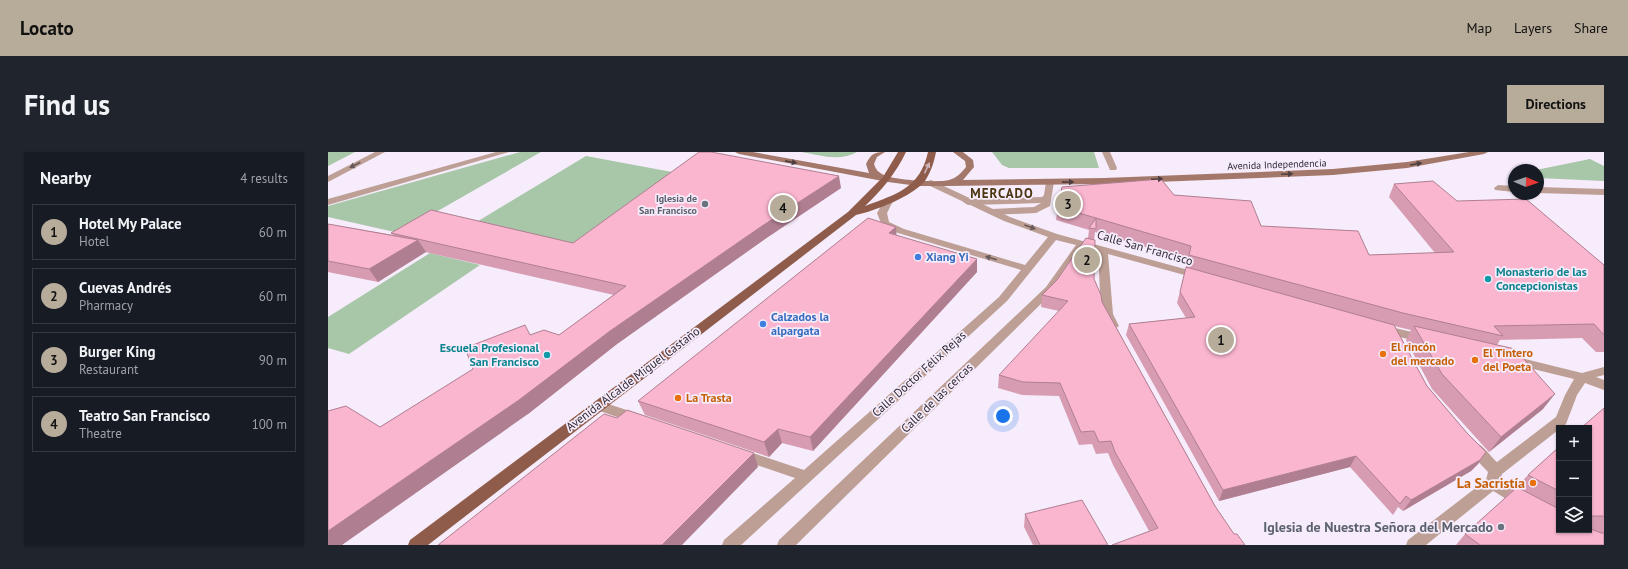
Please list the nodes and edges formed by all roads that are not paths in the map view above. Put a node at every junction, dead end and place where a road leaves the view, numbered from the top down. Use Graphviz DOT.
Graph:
graph roads {
  1 [pos="381,152"];
  2 [pos="505,152"];
  3 [pos="739,152"];
  4 [pos="881,152"];
  5 [pos="902,152"];
  6 [pos="932,152"];
  7 [pos="957,152"];
  8 [pos="1106,152"];
  9 [pos="1484,152"];
  10 [pos="1113,168"];
  11 [pos="328,179"];
  12 [pos="888,179"];
  13 [pos="1050,182"];
  14 [pos="918,183"];
  15 [pos="931,183"];
  16 [pos="947,184"];
  17 [pos="1498,188"];
  18 [pos="1508,189"];
  19 [pos="1544,190"];
  20 [pos="1604,192"];
  21 [pos="1046,199"];
  22 [pos="888,200"];
  23 [pos="328,202"];
  24 [pos="968,202"];
  25 [pos="992,212"];
  26 [pos="851,214"];
  27 [pos="1054,236"];
  28 [pos="1082,244"];
  29 [pos="1103,249"];
  30 [pos="1028,269"];
  31 [pos="1210,280"];
  32 [pos="1371,326"];
  33 [pos="1394,332"];
  34 [pos="1120,340"];
  35 [pos="1432,341"];
  36 [pos="1401,346"];
  37 [pos="1504,358"];
  38 [pos="1604,371"];
  39 [pos="1582,376"];
  40 [pos="1604,385"];
  41 [pos="599,406"];
  42 [pos="651,423"];
  43 [pos="1465,439"];
  44 [pos="725,448"];
  45 [pos="806,476"];
  46 [pos="1494,477"];
  47 [pos="1532,506"];
  48 [pos="416,545"];
  49 [pos="730,545"];
  50 [pos="785,545"];
  51 [pos="1415,545"];
  1 -- 11 [label="street, one-way"];
  2 -- 23 [label="street"];
  3 -- 12 [label="main road, Avenida Independencia, one-way"];
  4 -- 12 [label="main road"];
  5 -- 12 [label="main road"];
  14 -- 6 [label="main road, one-way"];
  7 -- 16 [label="main road"];
  8 -- 10 [label="street"];
  13 -- 9 [label="main road, Avenida Independencia, one-way"];
  12 -- 14 [label="main road, Avenida Independencia"];
  12 -- 26 [label="main road"];
  13 -- 16 [label="main road, Avenida Independencia"];
  13 -- 21 [label="street"];
  14 -- 15 [label="main road, Avenida Independencia"];
  14 -- 22 [label="main road"];
  15 -- 16 [label="main road, Avenida Independencia"];
  15 -- 24 [label="street, Calle San Francisco"];
  17 -- 18 [label="street"];
  19 -- 20 [label="street"];
  21 -- 24 [label="street"];
  21 -- 25 [label="street"];
  22 -- 26 [label="main road"];
  30 -- 22 [label="street, one-way"];
  24 -- 25 [label="street, Calle San Francisco"];
  25 -- 27 [label="street, Calle San Francisco, one-way"];
  26 -- 41 [label="main road, Avenida Alcalde Miguel Castaño"];
  27 -- 28 [label="street, Calle San Francisco"];
  27 -- 30 [label="street, Calle Doctor Félix Rejas"];
  28 -- 29 [label="street, Calle San Francisco"];
  28 -- 50 [label="street, Calle de las cercas"];
  29 -- 31 [label="street, Calle San Francisco"];
  29 -- 34 [label="street"];
  30 -- 45 [label="street, Calle Doctor Félix Rejas"];
  32 -- 33 [label="street"];
  33 -- 35 [label="street"];
  33 -- 36 [label="street"];
  37 -- 39 [label="street"];
  38 -- 39 [label="street"];
  39 -- 40 [label="street"];
  39 -- 46 [label="street"];
  41 -- 42 [label="street"];
  41 -- 48 [label="main road, Avenida Alcalde Miguel Castaño"];
  43 -- 46 [label="street"];
  44 -- 45 [label="street"];
  45 -- 49 [label="street, Calle Doctor Félix Rejas"];
  46 -- 47 [label="street"];
  46 -- 51 [label="street"];
}
